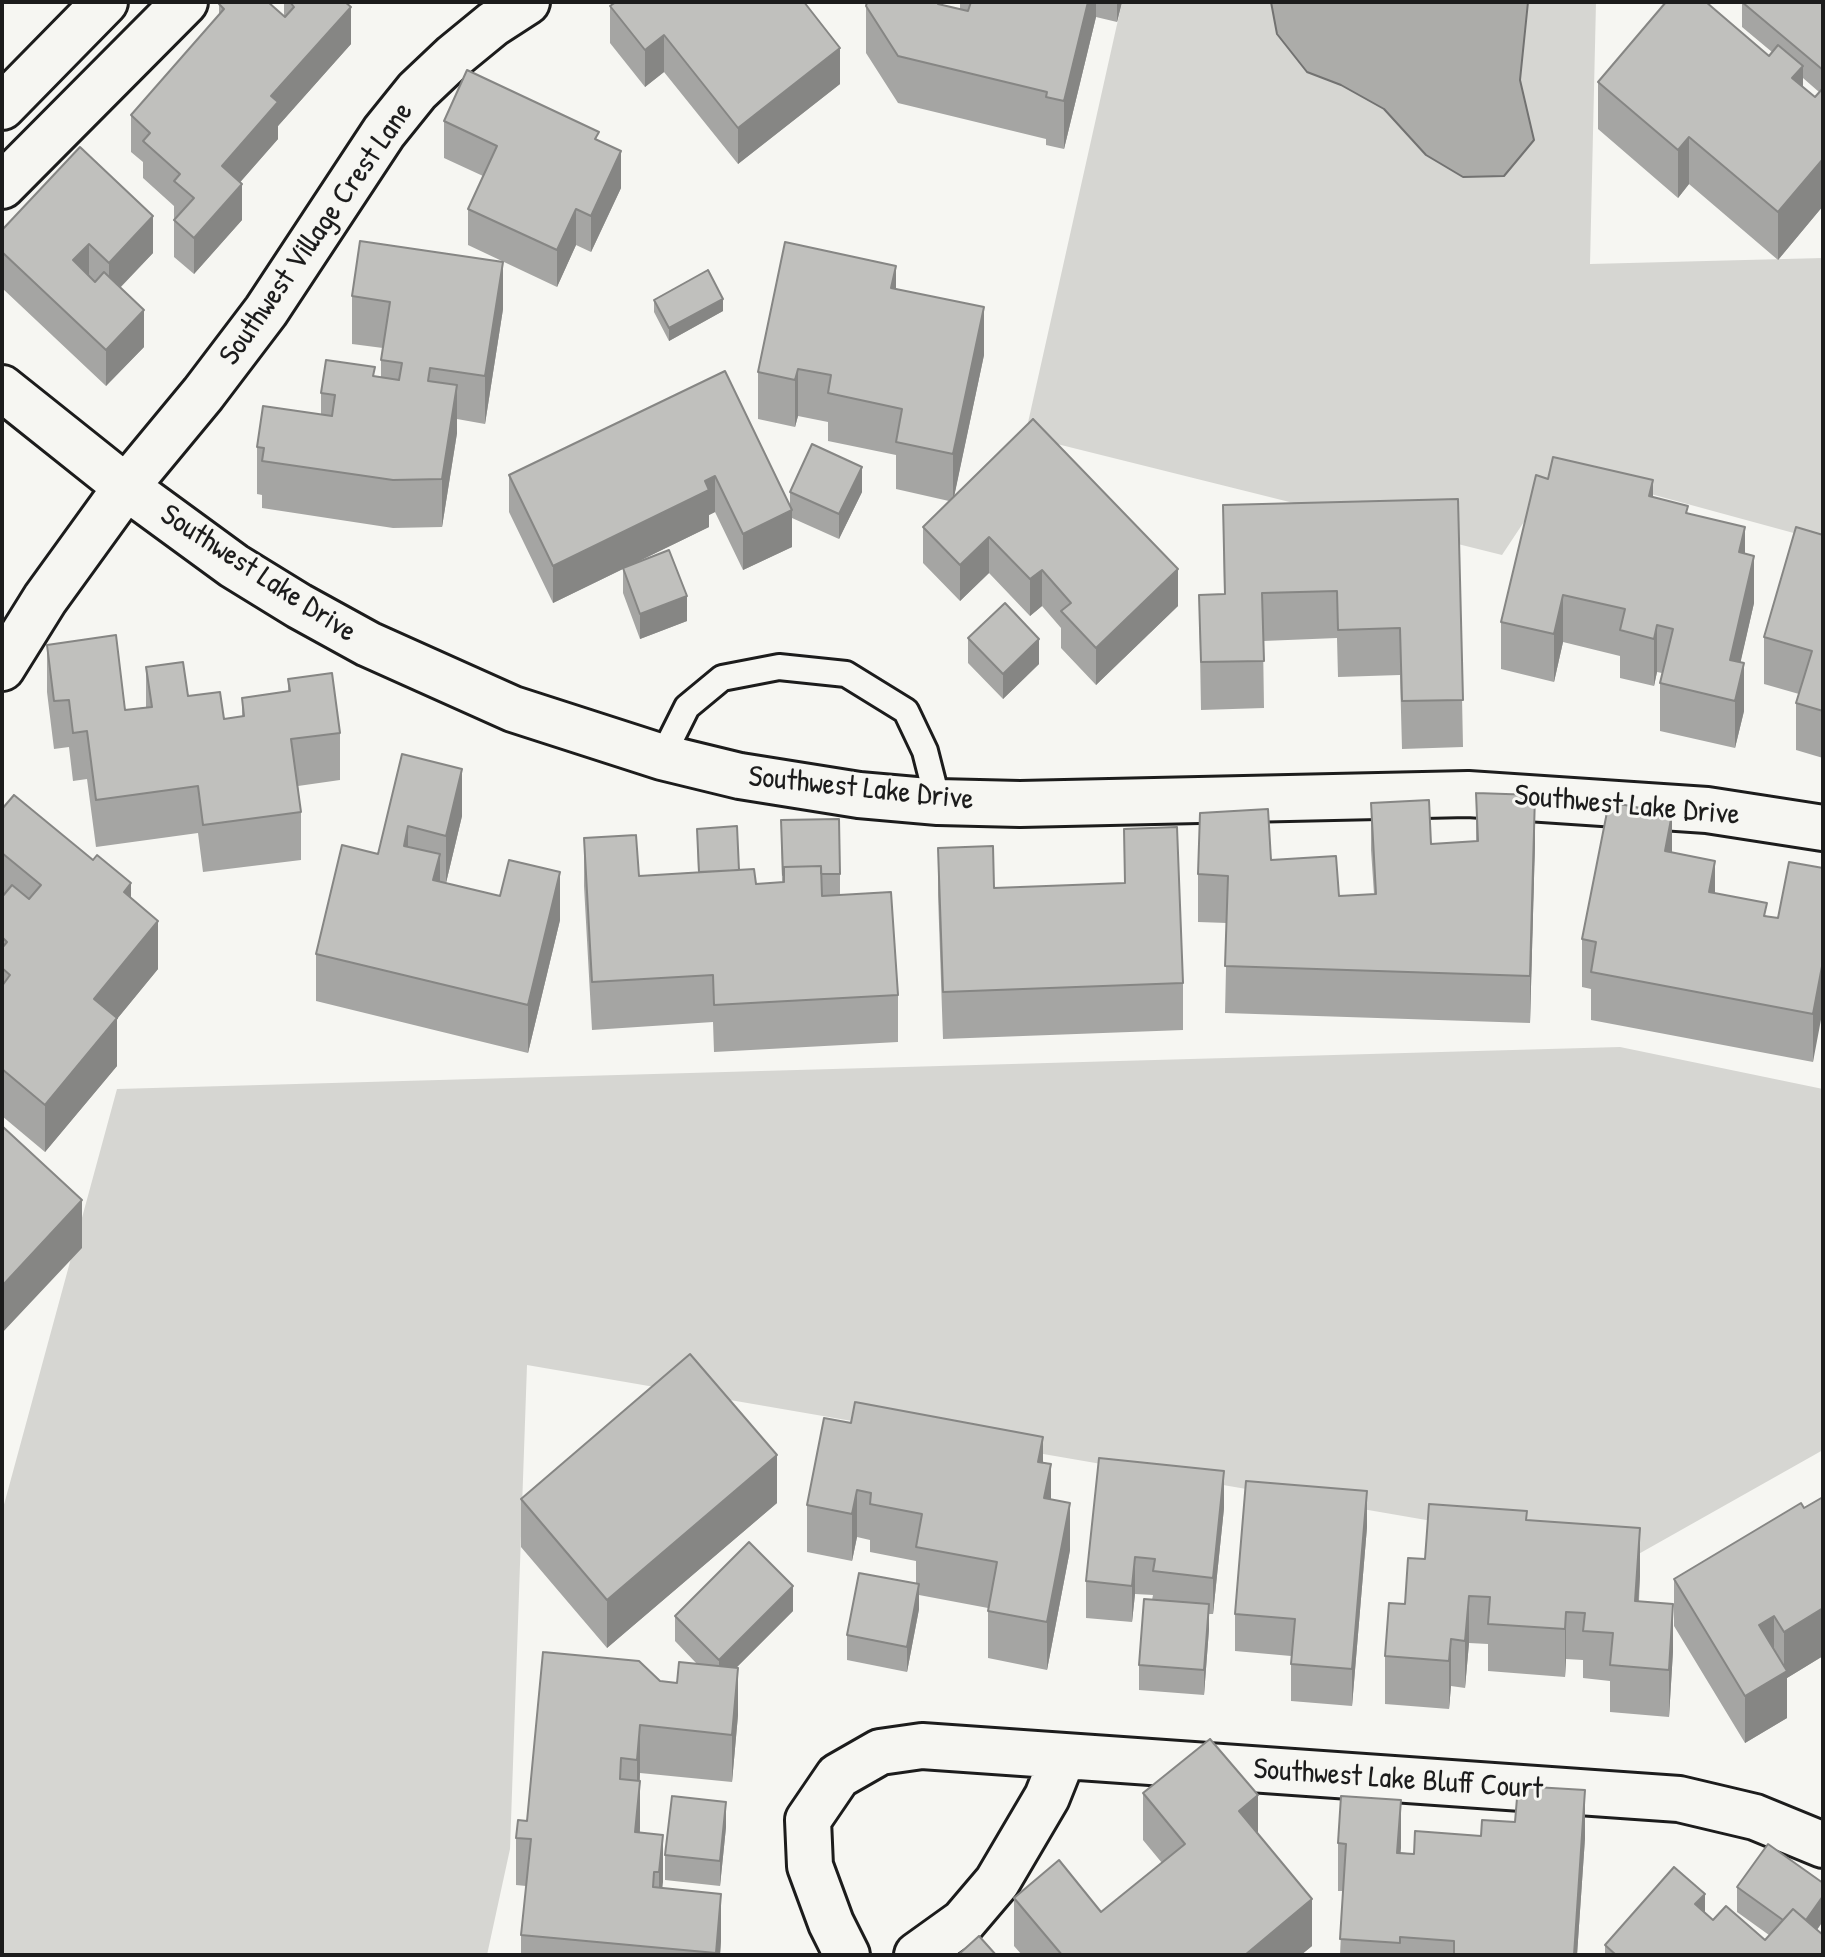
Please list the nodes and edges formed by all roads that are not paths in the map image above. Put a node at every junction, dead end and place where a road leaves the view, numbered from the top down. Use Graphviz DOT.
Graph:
graph roads {
  1 [pos="105,2"];
  2 [pos="185,2"];
  3 [pos="527,2"];
  4 [pos="2,107"];
  5 [pos="2,186"];
  6 [pos="2,388"];
  7 [pos="126,487"];
  8 [pos="2,668"];
  9 [pos="662,757"];
  10 [pos="938,802"];
  11 [pos="1823,828"];
  12 [pos="1063,1757"];
  13 [pos="1823,1845"];
  14 [pos="847,1955"];
  15 [pos="917,1955"];
  1 -- 4 [label="street"];
  2 -- 5 [label="street"];
  3 -- 7 [label="street, Southwest Village Crest Lane"];
  6 -- 7 [label="street, Southwest Lake Drive"];
  7 -- 8 [label="street, Southwest Village Crest Lane"];
  7 -- 9 [label="street, Southwest Lake Drive"];
  9 -- 10 [label="street, Southwest Lake Drive"];
  9 -- 10 [label="lane"];
  10 -- 11 [label="street, Southwest Lake Drive"];
  12 -- 13 [label="street, Southwest Lake Bluff Court"];
  12 -- 14 [label="street, Southwest Lake Bluff Court"];
  12 -- 15 [label="street"];
}
